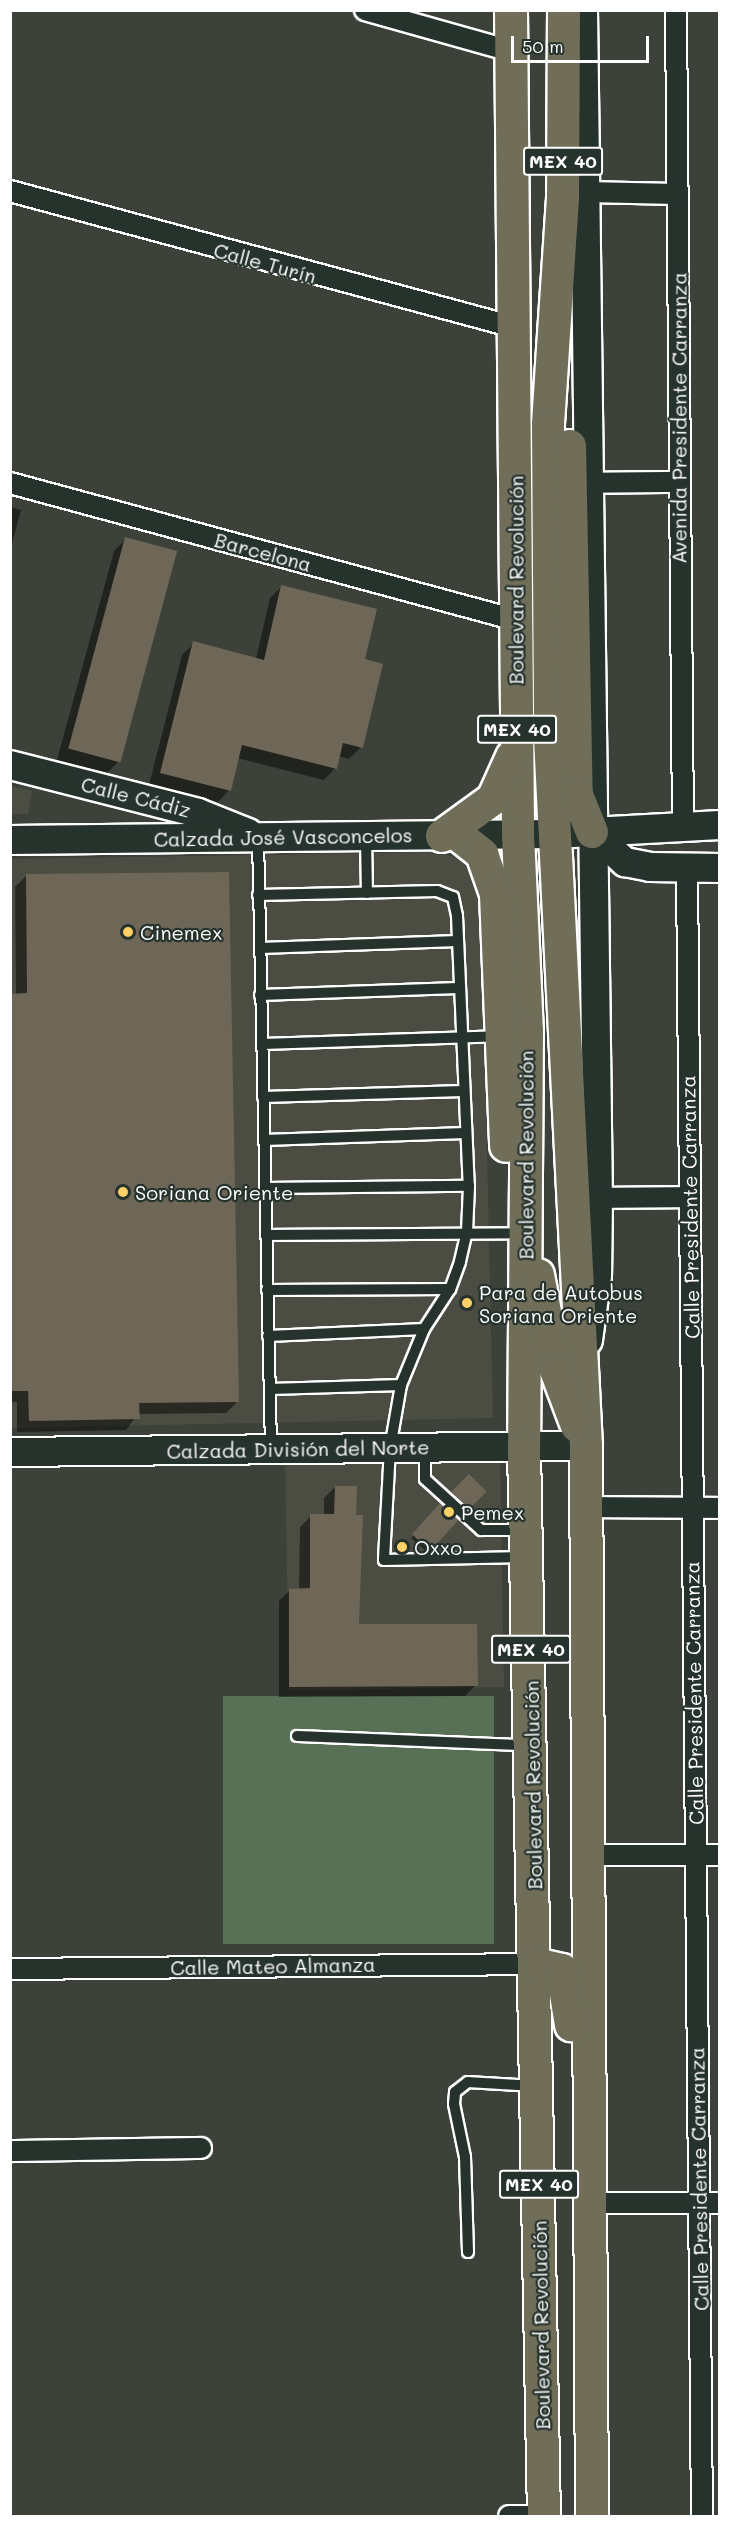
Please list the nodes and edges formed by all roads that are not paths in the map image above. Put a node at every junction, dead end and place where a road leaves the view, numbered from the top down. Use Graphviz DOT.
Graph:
graph roads {
  1 [pos="365,10"];
  2 [pos="511,10"];
  3 [pos="564,10"];
  4 [pos="583,10"];
  5 [pos="676,10"];
  6 [pos="511,51"];
  7 [pos="512,165"];
  8 [pos="585,192"];
  9 [pos="13,194"];
  10 [pos="678,194"];
  11 [pos="553,312"];
  12 [pos="514,327"];
  13 [pos="680,482"];
  14 [pos="10,483"];
  15 [pos="579,483"];
  16 [pos="516,620"];
  17 [pos="517,742"];
  18 [pos="10,765"];
  19 [pos="121,793"];
  20 [pos="683,825"];
  21 [pos="720,825"];
  22 [pos="592,832"];
  23 [pos="555,834"];
  24 [pos="518,835"];
  25 [pos="450,836"];
  26 [pos="366,837"];
  27 [pos="258,838"];
  28 [pos="111,839"];
  29 [pos="10,840"];
  30 [pos="720,868"];
  31 [pos="687,869"];
  32 [pos="367,893"];
  33 [pos="258,896"];
  34 [pos="458,941"];
  35 [pos="260,948"];
  36 [pos="458,988"];
  37 [pos="260,995"];
  38 [pos="501,1036"];
  39 [pos="460,1037"];
  40 [pos="261,1044"];
  41 [pos="463,1091"];
  42 [pos="263,1096"];
  43 [pos="465,1133"];
  44 [pos="264,1140"];
  45 [pos="469,1186"];
  46 [pos="265,1188"];
  47 [pos="690,1197"];
  48 [pos="598,1198"];
  49 [pos="467,1231"];
  50 [pos="525,1233"];
  51 [pos="266,1235"];
  52 [pos="450,1289"];
  53 [pos="267,1290"];
  54 [pos="424,1329"];
  55 [pos="268,1336"];
  56 [pos="582,1367"];
  57 [pos="401,1385"];
  58 [pos="270,1389"];
  59 [pos="586,1446"];
  60 [pos="524,1447"];
  61 [pos="390,1448"];
  62 [pos="425,1448"];
  63 [pos="271,1449"];
  64 [pos="10,1452"];
  65 [pos="587,1507"];
  66 [pos="693,1508"];
  67 [pos="720,1508"];
  68 [pos="527,1544"];
  69 [pos="297,1736"];
  70 [pos="533,1745"];
  71 [pos="588,1855"];
  72 [pos="696,1855"];
  73 [pos="720,1855"];
  74 [pos="536,1964"];
  75 [pos="10,1969"];
  76 [pos="537,2086"];
  77 [pos="590,2099"];
  78 [pos="201,2148"];
  79 [pos="10,2151"];
  80 [pos="590,2203"];
  81 [pos="699,2203"];
  82 [pos="720,2203"];
  83 [pos="468,2252"];
  84 [pos="544,2516"];
  85 [pos="509,2517"];
  86 [pos="592,2517"];
  87 [pos="702,2517"];
  1 -- 6 [label="street"];
  2 -- 6 [label="main road, Boulevard Revolución / MEX 40"];
  3 -- 11 [label="main road, MEX 40"];
  4 -- 8 [label="main road"];
  5 -- 10 [label="street, Avenida Presidente Carranza"];
  6 -- 7 [label="main road, Boulevard Revolución / MEX 40"];
  7 -- 11 [label="main road"];
  7 -- 12 [label="main road, Boulevard Revolución / MEX 40"];
  8 -- 10 [label="street"];
  8 -- 15 [label="main road"];
  9 -- 12 [label="street, Calle Turín"];
  10 -- 13 [label="street, Avenida Presidente Carranza"];
  11 -- 15 [label="main road"];
  11 -- 23 [label="main road, MEX 40"];
  12 -- 16 [label="main road, Boulevard Revolución / MEX 40"];
  13 -- 15 [label="street"];
  13 -- 20 [label="street, Avenida Presidente Carranza"];
  14 -- 16 [label="street, Barcelona"];
  15 -- 22 [label="main road"];
  16 -- 17 [label="main road, Boulevard Revolución / MEX 40"];
  17 -- 24 [label="main road, Boulevard Revolución / MEX 40"];
  17 -- 25 [label="main road"];
  18 -- 19 [label="main road, Calle Cádiz"];
  19 -- 27 [label="main road, Calle Cádiz"];
  19 -- 28 [label="main road"];
  20 -- 21 [label="main road, Calzada José Vasconcelos"];
  20 -- 22 [label="main road, Calzada José Vasconcelos"];
  22 -- 23 [label="main road, Calzada José Vasconcelos"];
  22 -- 31 [label="main road"];
  22 -- 48 [label="main road"];
  23 -- 24 [label="main road, Calzada José Vasconcelos"];
  23 -- 56 [label="main road, MEX 40"];
  24 -- 25 [label="main road, Calzada José Vasconcelos"];
  24 -- 50 [label="main road, Boulevard Revolución / MEX 40"];
  25 -- 26 [label="main road, Calzada José Vasconcelos"];
  25 -- 38 [label="main road"];
  26 -- 27 [label="main road, Calzada José Vasconcelos"];
  26 -- 32 [label="lane"];
  27 -- 28 [label="main road, Calzada José Vasconcelos"];
  27 -- 33 [label="lane"];
  28 -- 29 [label="main road, Calzada José Vasconcelos"];
  30 -- 31 [label="main road"];
  31 -- 47 [label="street, Calle Presidente Carranza"];
  32 -- 33 [label="lane"];
  32 -- 34 [label="lane"];
  33 -- 35 [label="lane"];
  34 -- 35 [label="lane"];
  34 -- 36 [label="lane"];
  35 -- 37 [label="lane"];
  36 -- 37 [label="lane"];
  36 -- 39 [label="lane"];
  37 -- 40 [label="lane"];
  38 -- 39 [label="lane"];
  38 -- 50 [label="main road"];
  39 -- 40 [label="lane"];
  39 -- 41 [label="lane"];
  40 -- 42 [label="lane"];
  41 -- 42 [label="lane"];
  41 -- 43 [label="lane"];
  42 -- 44 [label="lane"];
  43 -- 44 [label="lane"];
  43 -- 45 [label="lane"];
  44 -- 46 [label="lane"];
  45 -- 46 [label="lane"];
  45 -- 49 [label="lane"];
  46 -- 51 [label="lane"];
  47 -- 48 [label="street"];
  47 -- 66 [label="street, Calle Presidente Carranza"];
  48 -- 56 [label="main road"];
  49 -- 50 [label="lane"];
  49 -- 51 [label="lane"];
  49 -- 52 [label="lane"];
  50 -- 59 [label="main road"];
  50 -- 60 [label="main road, Boulevard Revolución / MEX 40"];
  51 -- 53 [label="lane"];
  52 -- 53 [label="lane"];
  52 -- 54 [label="lane"];
  53 -- 55 [label="lane"];
  54 -- 55 [label="lane"];
  54 -- 57 [label="lane"];
  55 -- 58 [label="lane"];
  56 -- 59 [label="main road, MEX 40"];
  57 -- 58 [label="lane"];
  57 -- 61 [label="lane"];
  58 -- 63 [label="lane"];
  59 -- 60 [label="main road, Calzada División del Norte"];
  59 -- 65 [label="main road, MEX 40"];
  60 -- 62 [label="main road, Calzada División del Norte"];
  60 -- 68 [label="main road, Boulevard Revolución / MEX 40"];
  61 -- 62 [label="main road, Calzada División del Norte"];
  61 -- 63 [label="main road, Calzada División del Norte"];
  61 -- 68 [label="lane"];
  62 -- 68 [label="lane"];
  63 -- 64 [label="main road, Calzada División del Norte"];
  65 -- 66 [label="street"];
  65 -- 71 [label="main road, MEX 40"];
  66 -- 67 [label="street"];
  66 -- 72 [label="street, Calle Presidente Carranza"];
  68 -- 70 [label="main road, Boulevard Revolución / MEX 40"];
  69 -- 70 [label="lane"];
  70 -- 74 [label="main road, Boulevard Revolución / MEX 40"];
  71 -- 72 [label="street"];
  71 -- 77 [label="main road, MEX 40"];
  72 -- 73 [label="street"];
  72 -- 81 [label="street, Calle Presidente Carranza"];
  74 -- 75 [label="street, Calle Mateo Almanza"];
  74 -- 76 [label="main road, Boulevard Revolución / MEX 40"];
  74 -- 77 [label="main road"];
  76 -- 83 [label="lane"];
  76 -- 84 [label="main road, Boulevard Revolución / MEX 40"];
  77 -- 80 [label="main road, MEX 40"];
  78 -- 79 [label="street"];
  80 -- 81 [label="street"];
  80 -- 86 [label="main road, MEX 40"];
  81 -- 82 [label="street"];
  81 -- 87 [label="street, Calle Presidente Carranza"];
  84 -- 85 [label="street"];
}
